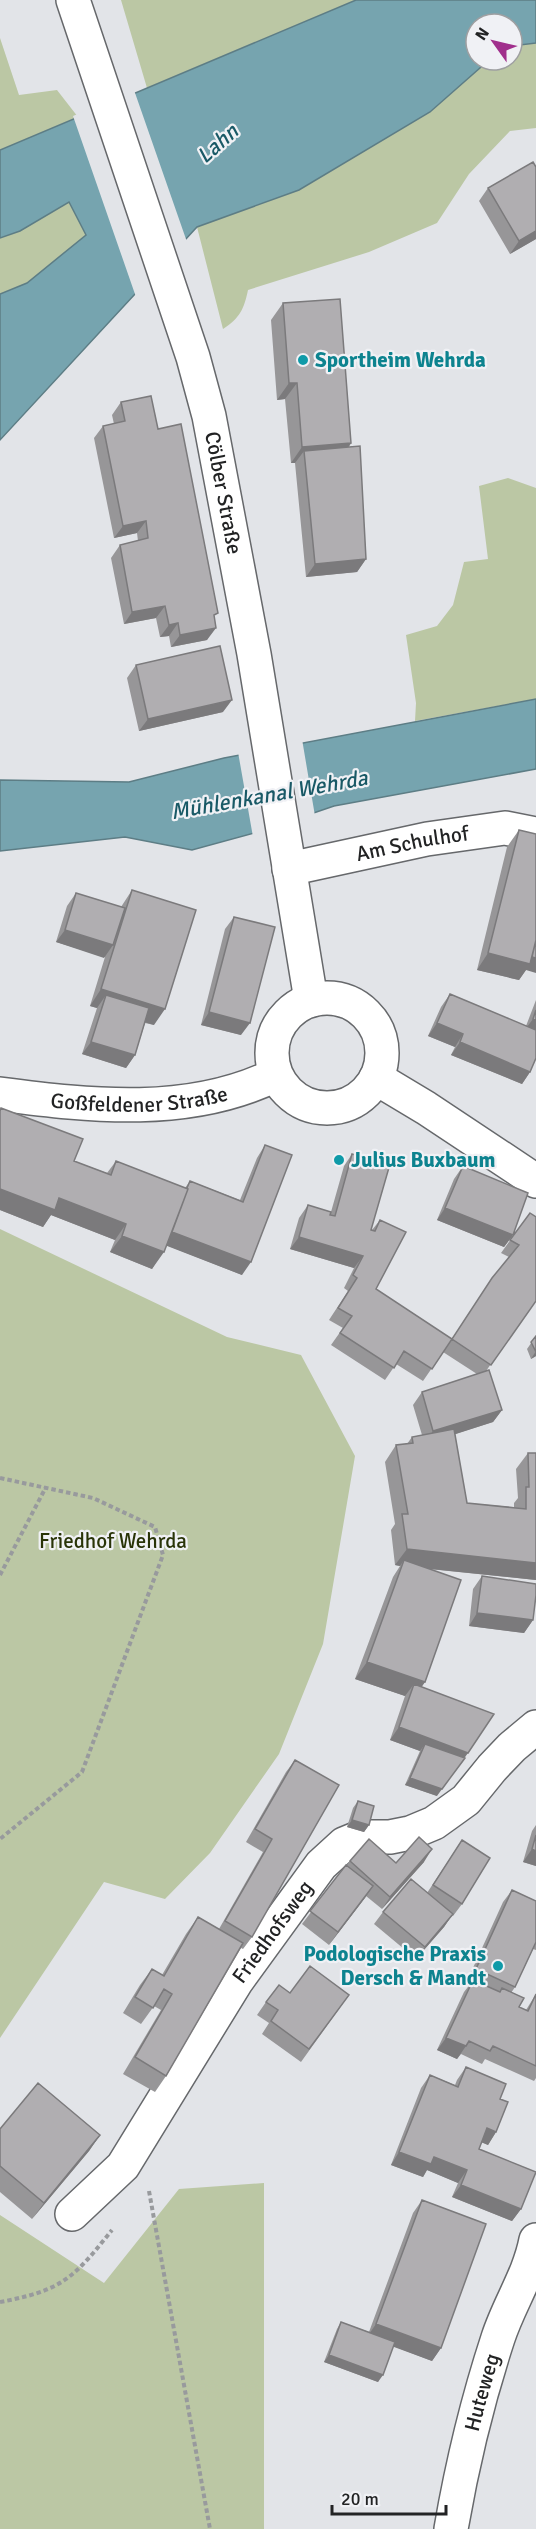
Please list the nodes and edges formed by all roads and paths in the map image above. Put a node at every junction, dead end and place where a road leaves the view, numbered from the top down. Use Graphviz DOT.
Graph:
graph roads {
  1 [pos="73,0"];
  2 [pos="536,834"];
  3 [pos="286,854"];
  4 [pos="311,1000"];
  5 [pos="275,1075"];
  6 [pos="376,1078"];
  7 [pos="0,1094"];
  8 [pos="536,1181"];
  9 [pos="0,1478"];
  10 [pos="46,1487"];
  11 [pos="0,1575"];
  12 [pos="536,1727"];
  13 [pos="0,1837"];
  14 [pos="148,2185"];
  15 [pos="72,2214"];
  16 [pos="535,2258"];
  17 [pos="210,2529"];
  18 [pos="451,2529"];
  1 -- 3 [label="street, Cölber Straße"];
  2 -- 3 [label="street, Am Schulhof"];
  3 -- 4 [label="street, Cölber Straße"];
  4 -- 5 [label="street"];
  4 -- 6 [label="street"];
  5 -- 6 [label="street"];
  5 -- 7 [label="street, Goßfeldener Straße"];
  6 -- 8 [label="street"];
  9 -- 10 [label="path"];
  10 -- 11 [label="path"];
  10 -- 13 [label="path"];
  12 -- 15 [label="street, Friedhofsweg"];
  14 -- 17 [label="path"];
  16 -- 18 [label="street, Huteweg"];
}
